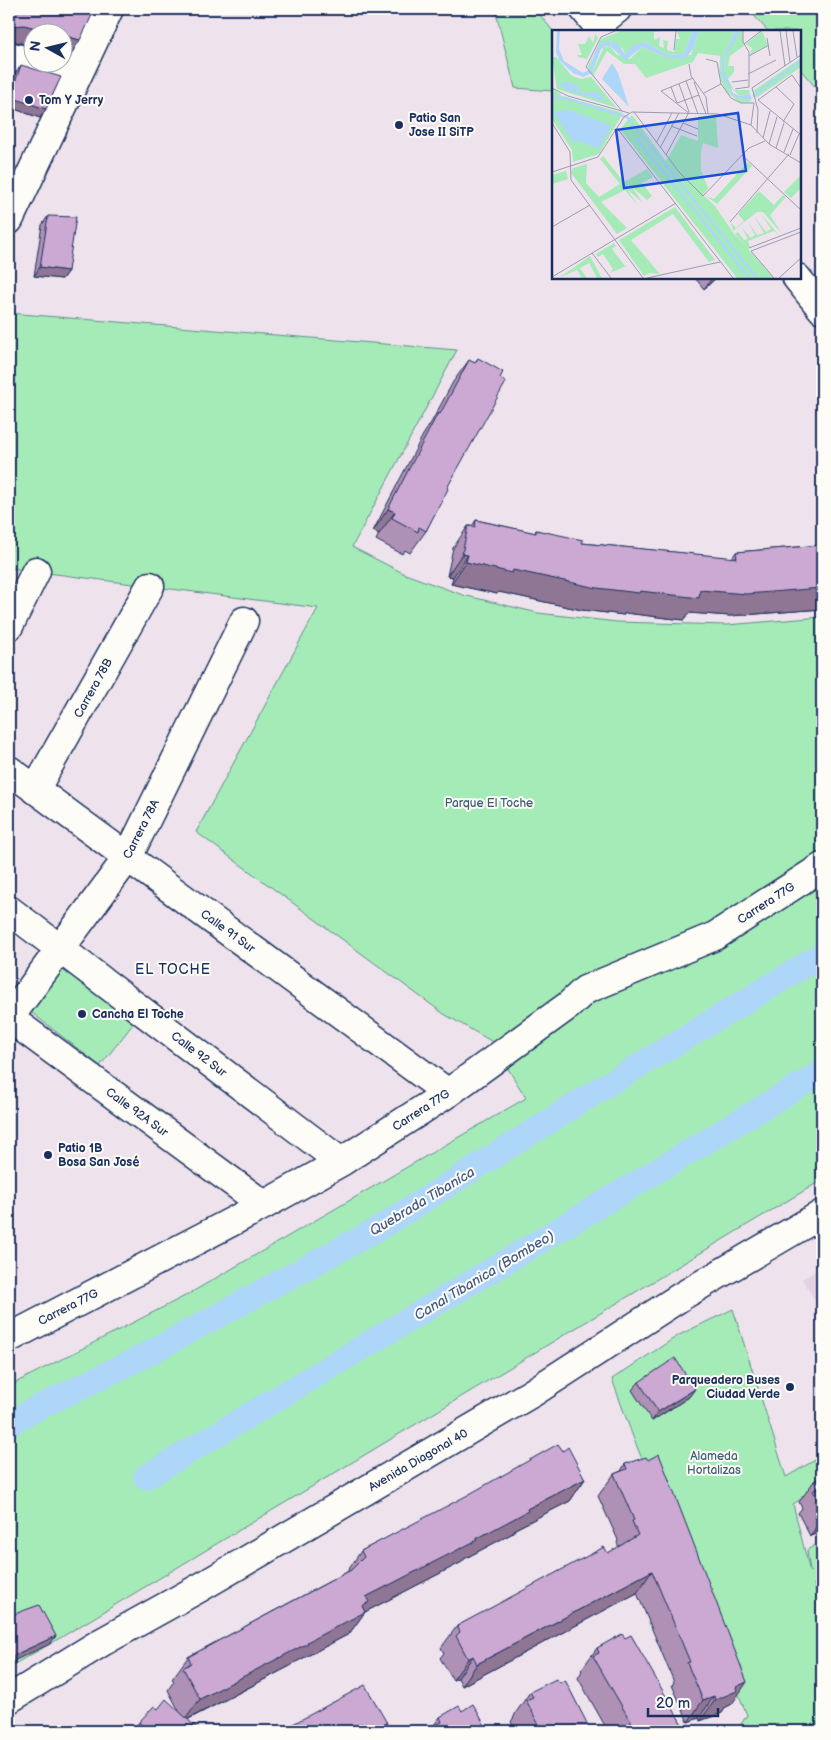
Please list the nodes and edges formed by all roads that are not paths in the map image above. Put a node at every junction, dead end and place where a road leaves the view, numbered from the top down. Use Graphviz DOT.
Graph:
graph roads {
  1 [pos="109,9"];
  2 [pos="9,56"];
  3 [pos="77,75"];
  4 [pos="9,220"];
  5 [pos="798,279"];
  6 [pos="822,309"];
  7 [pos="36,571"];
  8 [pos="150,586"];
  9 [pos="244,621"];
  10 [pos="9,626"];
  11 [pos="9,770"];
  12 [pos="35,790"];
  13 [pos="128,857"];
  14 [pos="822,867"];
  15 [pos="9,910"];
  16 [pos="61,949"];
  17 [pos="9,1018"];
  18 [pos="448,1093"];
  19 [pos="341,1162"];
  20 [pos="264,1206"];
  21 [pos="822,1214"];
  22 [pos="9,1338"];
  23 [pos="9,1699"];
  1 -- 3 [label="street"];
  2 -- 3 [label="street"];
  3 -- 4 [label="street"];
  5 -- 6 [label="street"];
  7 -- 10 [label="street"];
  8 -- 12 [label="street, Carrera 78B"];
  9 -- 13 [label="street, Carrera 78A"];
  11 -- 12 [label="street, Calle 91 Sur"];
  12 -- 13 [label="street, Calle 91 Sur"];
  13 -- 16 [label="street, Carrera 78A"];
  13 -- 18 [label="street, Calle 91 Sur"];
  14 -- 18 [label="street, Carrera 77G"];
  15 -- 16 [label="street, Calle 92 Sur"];
  16 -- 17 [label="street, Carrera 78A"];
  16 -- 19 [label="street, Calle 92 Sur"];
  17 -- 20 [label="street, Calle 92A Sur"];
  18 -- 19 [label="street, Carrera 77G"];
  19 -- 20 [label="street, Carrera 77G"];
  20 -- 22 [label="street, Carrera 77G"];
  21 -- 23 [label="street, Avenida Diagonal 40"];
}
